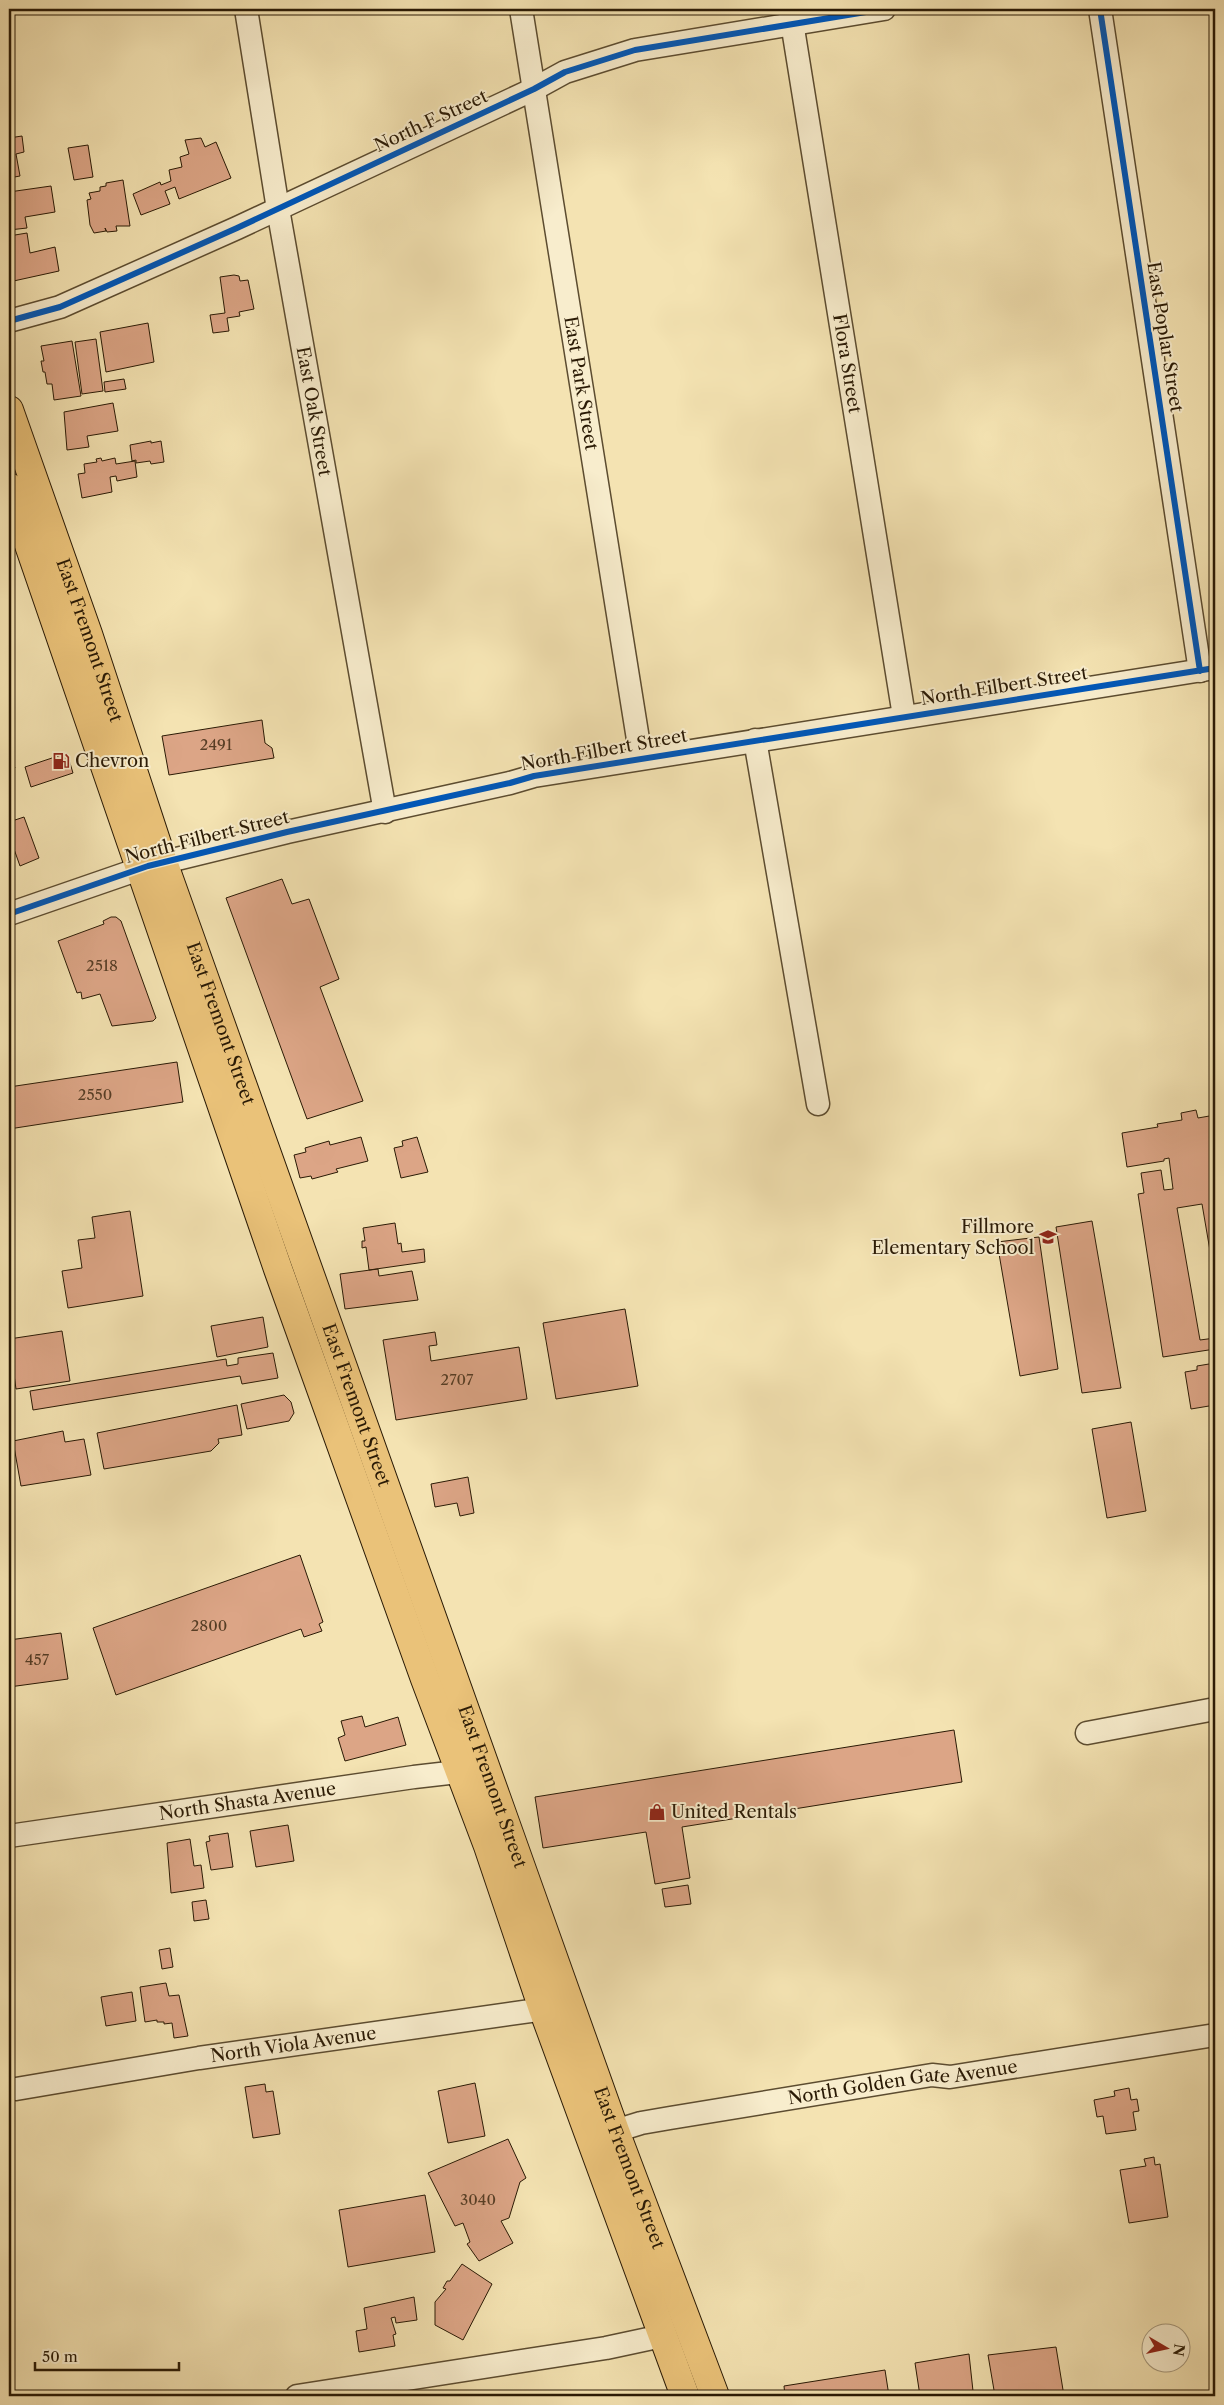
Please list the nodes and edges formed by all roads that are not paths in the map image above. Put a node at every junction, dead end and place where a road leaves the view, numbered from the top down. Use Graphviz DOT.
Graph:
graph roads {
  1 [pos="246,9"];
  2 [pos="521,9"];
  3 [pos="884,9"];
  4 [pos="1100,9"];
  5 [pos="791,16"];
  6 [pos="534,89"];
  7 [pos="278,209"];
  8 [pos="9,321"];
  9 [pos="9,410"];
  10 [pos="9,487"];
  11 [pos="1208,669"];
  12 [pos="904,716"];
  13 [pos="755,740"];
  14 [pos="641,758"];
  15 [pos="385,812"];
  16 [pos="152,865"];
  17 [pos="9,914"];
  18 [pos="818,1104"];
  19 [pos="1215,1708"];
  20 [pos="1087,1734"];
  21 [pos="487,1768"];
  22 [pos="460,1772"];
  23 [pos="9,1836"];
  24 [pos="571,2005"];
  25 [pos="543,2009"];
  26 [pos="1215,2035"];
  27 [pos="16,2089"];
  28 [pos="603,2135"];
  29 [pos="662,2336"];
  30 [pos="297,2396"];
  31 [pos="685,2396"];
  32 [pos="715,2396"];
  1 -- 7 [label="street, East Oak Street"];
  2 -- 6 [label="street, East Park Street"];
  3 -- 5 [label="street, North F Street"];
  4 -- 11 [label="street, East Poplar Street"];
  5 -- 6 [label="street, North F Street"];
  5 -- 12 [label="street, Flora Street"];
  6 -- 7 [label="street, North F Street"];
  6 -- 14 [label="street, East Park Street"];
  7 -- 8 [label="street, North F Street"];
  7 -- 15 [label="street, East Oak Street"];
  9 -- 16 [label="main road, East Fremont Street"];
  10 -- 16 [label="main road, East Fremont Street"];
  11 -- 12 [label="street, North Filbert Street"];
  12 -- 13 [label="street, North Filbert Street"];
  13 -- 14 [label="street, North Filbert Street"];
  13 -- 18 [label="street"];
  14 -- 15 [label="street, North Filbert Street"];
  15 -- 16 [label="street, North Filbert Street"];
  16 -- 17 [label="street, North Filbert Street"];
  16 -- 21 [label="main road, East Fremont Street"];
  16 -- 22 [label="main road, East Fremont Street"];
  19 -- 20 [label="street"];
  21 -- 22 [label="street, North Shasta Avenue"];
  21 -- 24 [label="main road, East Fremont Street"];
  22 -- 23 [label="street, North Shasta Avenue"];
  22 -- 25 [label="main road, East Fremont Street"];
  24 -- 25 [label="street, North Viola Avenue"];
  24 -- 28 [label="main road, East Fremont Street"];
  25 -- 27 [label="street, North Viola Avenue"];
  25 -- 28 [label="main road, East Fremont Street"];
  26 -- 28 [label="street, North Golden Gate Avenue"];
  28 -- 29 [label="main road, East Fremont Street"];
  28 -- 32 [label="main road, East Fremont Street"];
  29 -- 30 [label="street"];
  29 -- 31 [label="main road, East Fremont Street"];
}
